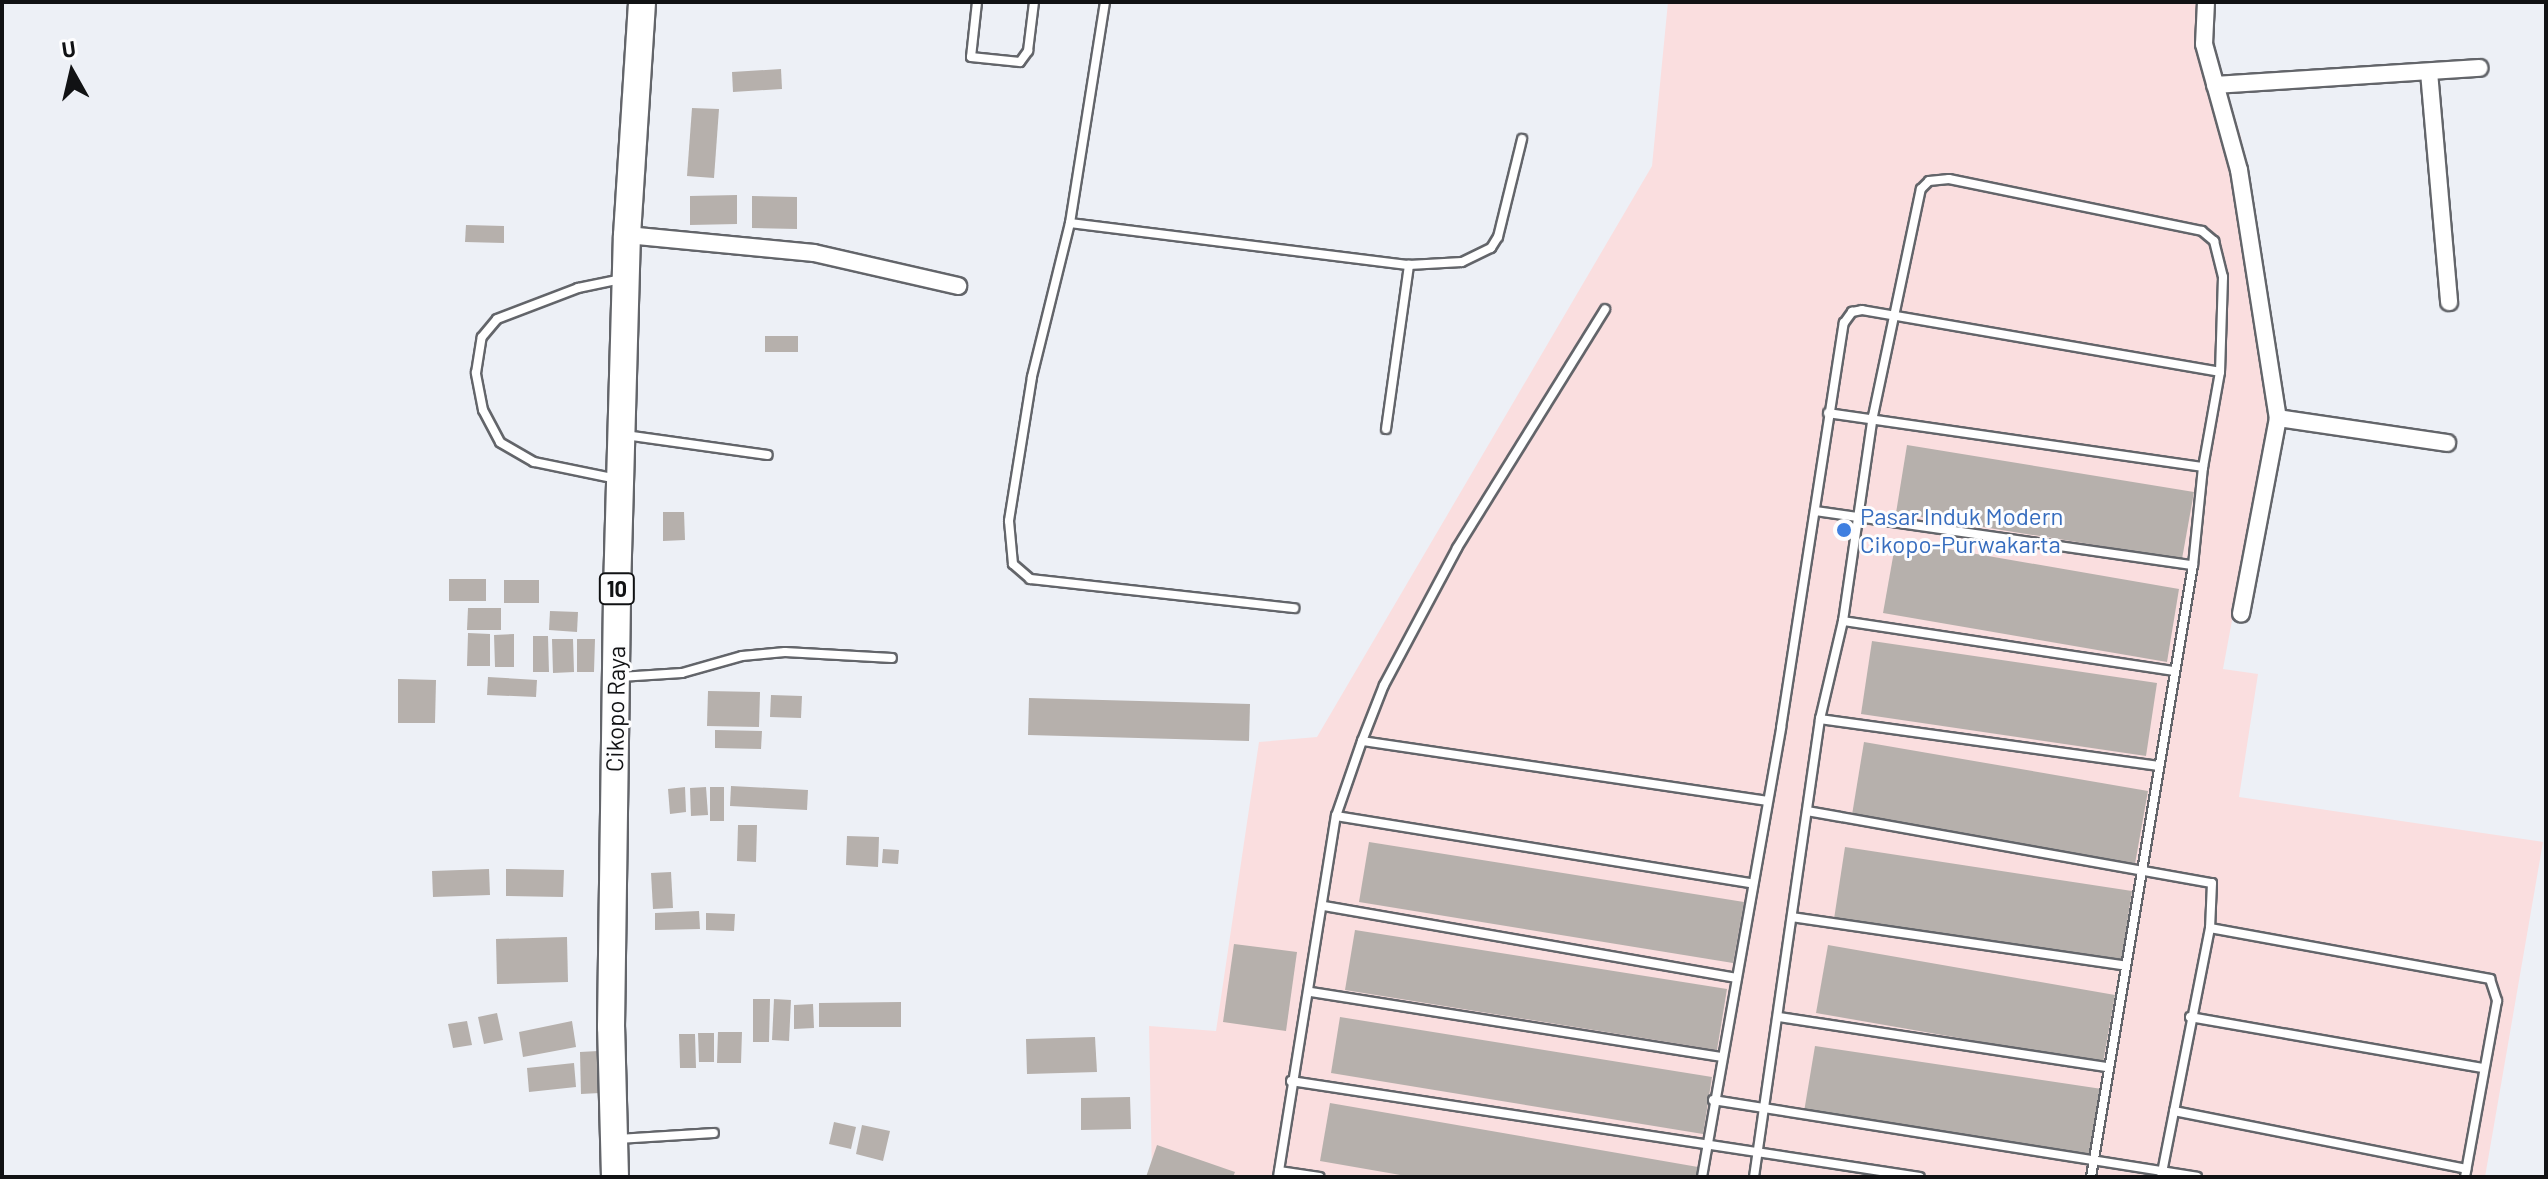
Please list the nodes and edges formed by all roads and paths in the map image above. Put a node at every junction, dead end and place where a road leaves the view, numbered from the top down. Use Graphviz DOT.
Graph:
graph roads {
  1 [pos="642,2"];
  2 [pos="977,2"];
  3 [pos="1034,2"];
  4 [pos="1105,2"];
  5 [pos="2206,2"];
  6 [pos="2479,68"];
  7 [pos="2429,72"];
  8 [pos="2215,85"];
  9 [pos="1522,139"];
  10 [pos="1070,223"];
  11 [pos="627,235"];
  12 [pos="1409,265"];
  13 [pos="626,279"];
  14 [pos="958,286"];
  15 [pos="2449,302"];
  16 [pos="1605,309"];
  17 [pos="1893,313"];
  18 [pos="2220,372"];
  19 [pos="1828,413"];
  20 [pos="1873,416"];
  21 [pos="2278,418"];
  22 [pos="1386,429"];
  23 [pos="624,434"];
  24 [pos="2447,443"];
  25 [pos="768,455"];
  26 [pos="2203,467"];
  27 [pos="622,480"];
  28 [pos="1816,511"];
  29 [pos="1860,516"];
  30 [pos="2193,565"];
  31 [pos="1294,608"];
  32 [pos="2241,614"];
  33 [pos="1843,621"];
  34 [pos="892,658"];
  35 [pos="2172,671"];
  36 [pos="615,677"];
  37 [pos="1820,719"];
  38 [pos="1362,741"];
  39 [pos="2157,766"];
  40 [pos="1766,801"];
  41 [pos="1807,811"];
  42 [pos="1336,816"];
  43 [pos="2142,871"];
  44 [pos="1750,883"];
  45 [pos="1324,906"];
  46 [pos="1792,917"];
  47 [pos="2210,928"];
  48 [pos="2123,965"];
  49 [pos="1737,978"];
  50 [pos="1311,992"];
  51 [pos="1779,1017"];
  52 [pos="2190,1017"];
  53 [pos="1721,1057"];
  54 [pos="2106,1067"];
  55 [pos="2483,1068"];
  56 [pos="1291,1081"];
  57 [pos="1713,1100"];
  58 [pos="1764,1109"];
  59 [pos="2174,1111"];
  60 [pos="714,1133"];
  61 [pos="614,1139"];
  62 [pos="1706,1144"];
  63 [pos="1758,1153"];
  64 [pos="2093,1162"];
  65 [pos="2465,1173"];
  66 [pos="1278,1174"];
  67 [pos="2162,1174"];
  68 [pos="615,1177"];
  69 [pos="1320,1177"];
  70 [pos="1702,1177"];
  71 [pos="1754,1177"];
  72 [pos="1920,1177"];
  73 [pos="2091,1177"];
  74 [pos="2197,1177"];
  1 -- 11 [label="highway, Cikopo Raya / 10"];
  2 -- 3 [label="lane"];
  4 -- 10 [label="lane"];
  5 -- 8 [label="street"];
  6 -- 7 [label="street"];
  7 -- 8 [label="street"];
  7 -- 15 [label="street"];
  8 -- 21 [label="street"];
  9 -- 12 [label="lane"];
  10 -- 12 [label="lane"];
  10 -- 31 [label="lane"];
  11 -- 13 [label="highway, Cikopo Raya / 10"];
  11 -- 14 [label="street"];
  12 -- 22 [label="lane"];
  13 -- 23 [label="highway, Cikopo Raya / 10"];
  13 -- 27 [label="lane"];
  16 -- 38 [label="lane"];
  17 -- 18 [label="lane"];
  17 -- 18 [label="lane"];
  17 -- 19 [label="lane"];
  17 -- 20 [label="lane"];
  18 -- 26 [label="lane"];
  19 -- 20 [label="lane"];
  19 -- 28 [label="lane"];
  20 -- 26 [label="lane"];
  20 -- 29 [label="lane"];
  21 -- 24 [label="street"];
  21 -- 32 [label="street"];
  23 -- 25 [label="lane"];
  23 -- 27 [label="highway, Cikopo Raya / 10"];
  26 -- 30 [label="lane"];
  27 -- 36 [label="highway, Cikopo Raya / 10"];
  28 -- 29 [label="lane"];
  28 -- 40 [label="lane"];
  29 -- 30 [label="lane"];
  29 -- 33 [label="lane"];
  30 -- 35 [label="lane"];
  33 -- 35 [label="lane"];
  33 -- 37 [label="lane"];
  34 -- 36 [label="lane"];
  35 -- 39 [label="lane"];
  36 -- 61 [label="highway, Cikopo Raya / 10"];
  37 -- 39 [label="lane"];
  37 -- 41 [label="lane"];
  38 -- 40 [label="lane"];
  38 -- 42 [label="lane"];
  39 -- 43 [label="lane"];
  40 -- 44 [label="lane"];
  41 -- 43 [label="lane"];
  41 -- 46 [label="lane"];
  42 -- 44 [label="lane"];
  42 -- 45 [label="lane"];
  43 -- 47 [label="lane"];
  43 -- 48 [label="lane"];
  44 -- 49 [label="lane"];
  45 -- 49 [label="lane"];
  45 -- 50 [label="lane"];
  46 -- 48 [label="lane"];
  46 -- 51 [label="lane"];
  47 -- 52 [label="lane"];
  47 -- 55 [label="lane"];
  48 -- 54 [label="lane"];
  49 -- 53 [label="lane"];
  50 -- 53 [label="lane"];
  50 -- 56 [label="lane"];
  51 -- 54 [label="lane"];
  51 -- 58 [label="lane"];
  52 -- 55 [label="lane"];
  52 -- 59 [label="lane"];
  53 -- 57 [label="lane"];
  54 -- 64 [label="lane"];
  55 -- 65 [label="lane"];
  56 -- 62 [label="lane"];
  56 -- 66 [label="lane"];
  57 -- 58 [label="lane"];
  57 -- 62 [label="lane"];
  58 -- 63 [label="lane"];
  58 -- 64 [label="lane"];
  59 -- 65 [label="lane"];
  59 -- 67 [label="lane"];
  60 -- 61 [label="lane"];
  61 -- 68 [label="highway, Cikopo Raya / 10"];
  62 -- 63 [label="lane"];
  62 -- 70 [label="lane"];
  63 -- 71 [label="lane"];
  63 -- 72 [label="lane"];
  64 -- 67 [label="lane"];
  64 -- 73 [label="lane"];
  66 -- 69 [label="lane"];
  67 -- 74 [label="lane"];
}
